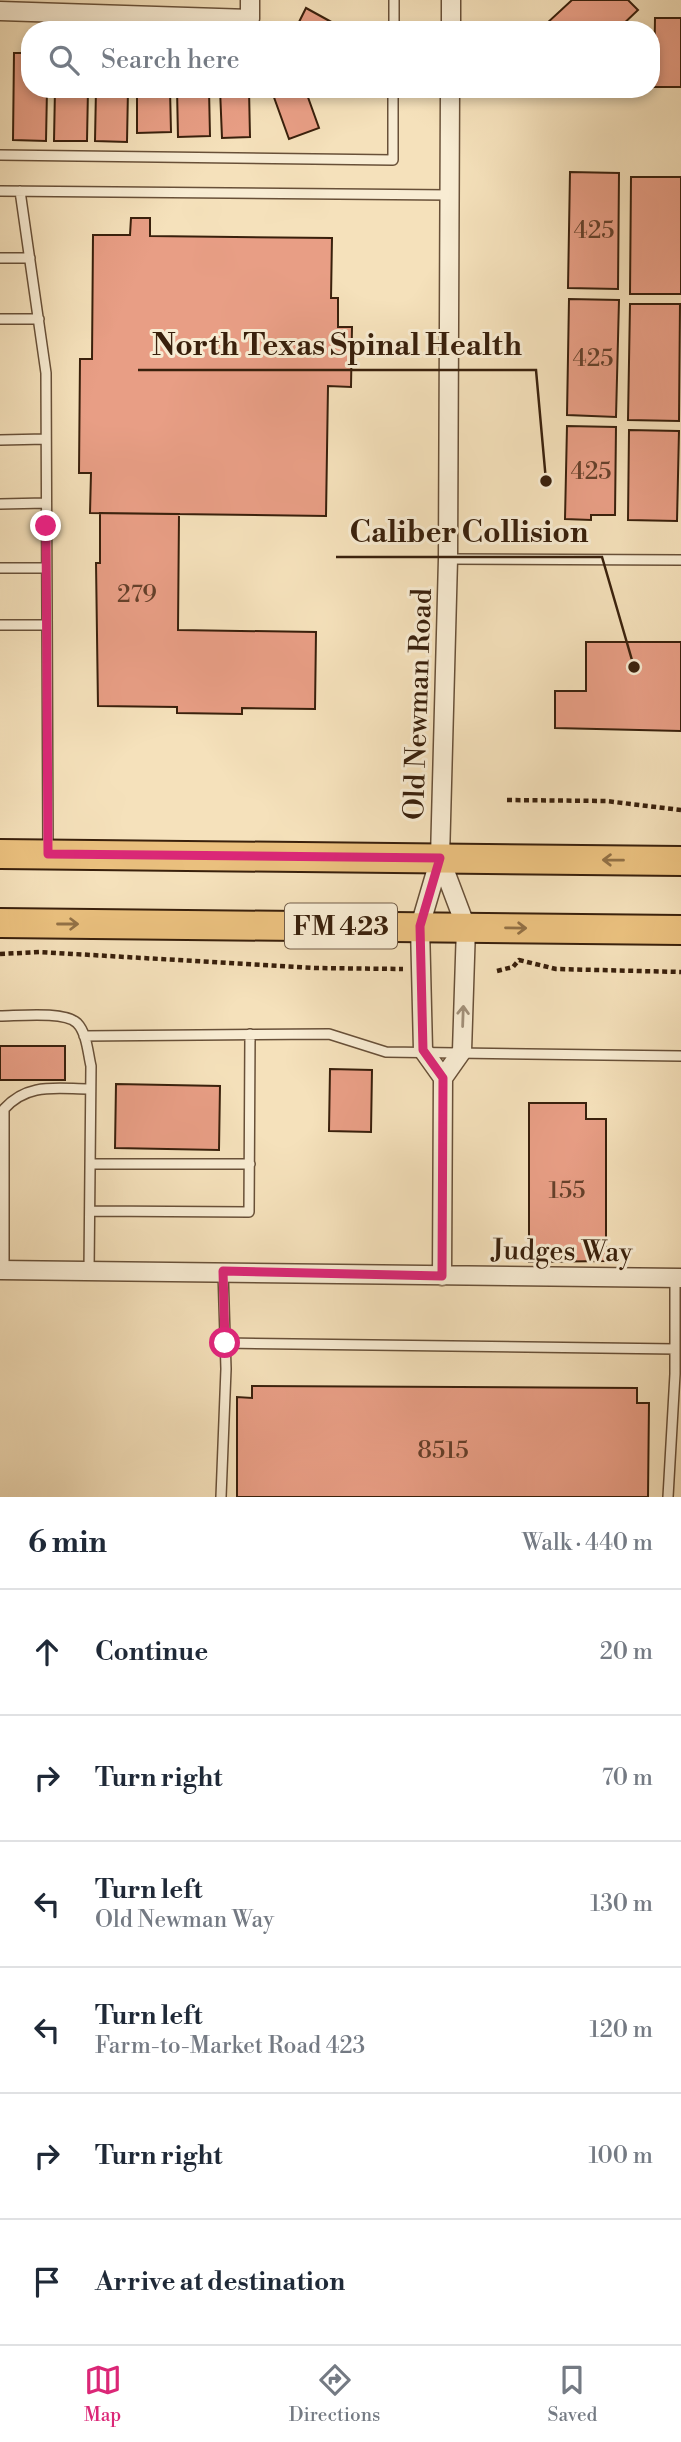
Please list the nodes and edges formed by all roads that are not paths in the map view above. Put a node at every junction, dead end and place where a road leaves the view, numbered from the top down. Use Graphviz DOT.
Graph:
graph roads {
  1 [pos="250,0"];
  2 [pos="394,0"];
  3 [pos="451,0"];
  4 [pos="0,11"];
  5 [pos="394,21"];
  6 [pos="451,21"];
  7 [pos="393,98"];
  8 [pos="450,98"];
  9 [pos="0,155"];
  10 [pos="0,191"];
  11 [pos="20,191"];
  12 [pos="450,195"];
  13 [pos="0,258"];
  14 [pos="30,258"];
  15 [pos="0,319"];
  16 [pos="39,319"];
  17 [pos="46,439"];
  18 [pos="0,440"];
  19 [pos="0,503"];
  20 [pos="46,503"];
  21 [pos="448,559"];
  22 [pos="681,560"];
  23 [pos="0,568"];
  24 [pos="46,568"];
  25 [pos="0,625"];
  26 [pos="47,625"];
  27 [pos="0,854"];
  28 [pos="48,854"];
  29 [pos="440,858"];
  30 [pos="681,861"];
  31 [pos="0,923"];
  32 [pos="420,926"];
  33 [pos="466,927"];
  34 [pos="681,930"];
  35 [pos="0,1016"];
  36 [pos="250,1034"];
  37 [pos="85,1036"];
  38 [pos="423,1050"];
  39 [pos="462,1051"];
  40 [pos="681,1056"];
  41 [pos="443,1078"];
  42 [pos="90,1088"];
  43 [pos="90,1164"];
  44 [pos="250,1164"];
  45 [pos="1,1208"];
  46 [pos="90,1211"];
  47 [pos="2,1270"];
  48 [pos="89,1270"];
  49 [pos="223,1271"];
  50 [pos="442,1276"];
  51 [pos="678,1278"];
  52 [pos="225,1343"];
  53 [pos="675,1349"];
  54 [pos="221,1497"];
  55 [pos="668,1497"];
  1 -- 4 [label="street"];
  2 -- 5 [label="lane"];
  3 -- 6 [label="street"];
  7 -- 9 [label="lane"];
  8 -- 12 [label="street, Old Newman Road"];
  10 -- 11 [label="lane"];
  11 -- 12 [label="lane"];
  11 -- 14 [label="lane"];
  12 -- 21 [label="street, Old Newman Road"];
  13 -- 14 [label="lane"];
  14 -- 16 [label="lane"];
  15 -- 16 [label="lane"];
  16 -- 17 [label="lane"];
  17 -- 18 [label="lane"];
  17 -- 20 [label="lane"];
  19 -- 20 [label="lane"];
  20 -- 24 [label="lane"];
  21 -- 22 [label="lane"];
  21 -- 29 [label="street, Old Newman Road"];
  23 -- 24 [label="lane"];
  24 -- 26 [label="lane"];
  25 -- 26 [label="lane"];
  26 -- 28 [label="lane"];
  27 -- 28 [label="main road"];
  28 -- 29 [label="main road"];
  30 -- 29 [label="main road, one-way"];
  29 -- 32 [label="street"];
  29 -- 33 [label="street"];
  31 -- 32 [label="main road, FM 423, one-way"];
  32 -- 33 [label="main road, FM 423"];
  32 -- 38 [label="street"];
  33 -- 34 [label="main road, FM 423, one-way"];
  39 -- 33 [label="street, one-way"];
  35 -- 37 [label="lane"];
  36 -- 37 [label="lane"];
  36 -- 38 [label="lane"];
  36 -- 44 [label="lane"];
  37 -- 42 [label="lane"];
  38 -- 39 [label="lane"];
  38 -- 41 [label="street"];
  39 -- 40 [label="lane"];
  39 -- 41 [label="street"];
  41 -- 50 [label="street"];
  42 -- 43 [label="lane"];
  42 -- 45 [label="lane"];
  43 -- 44 [label="lane"];
  43 -- 46 [label="lane"];
  44 -- 46 [label="lane"];
  45 -- 47 [label="lane"];
  46 -- 48 [label="lane"];
  47 -- 48 [label="street, Judges Way"];
  48 -- 49 [label="street, Judges Way"];
  49 -- 50 [label="street, Judges Way"];
  49 -- 52 [label="lane"];
  50 -- 51 [label="street, Judges Way"];
  51 -- 53 [label="lane"];
  52 -- 53 [label="lane"];
  52 -- 54 [label="lane"];
  53 -- 55 [label="lane"];
}
